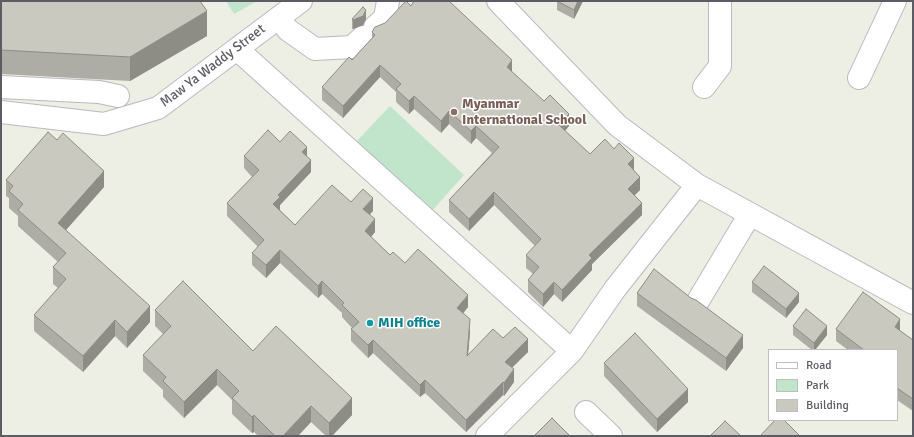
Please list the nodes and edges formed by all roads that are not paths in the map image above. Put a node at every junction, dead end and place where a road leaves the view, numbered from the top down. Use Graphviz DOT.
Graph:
graph roads {
  1 [pos="301,1"];
  2 [pos="388,1"];
  3 [pos="498,1"];
  4 [pos="720,1"];
  5 [pos="895,1"];
  6 [pos="279,18"];
  7 [pos="237,49"];
  8 [pos="859,78"];
  9 [pos="1,87"];
  10 [pos="704,87"];
  11 [pos="118,96"];
  12 [pos="1,112"];
  13 [pos="697,185"];
  14 [pos="750,214"];
  15 [pos="698,301"];
  16 [pos="913,303"];
  17 [pos="572,351"];
  18 [pos="586,412"];
  19 [pos="487,436"];
  20 [pos="611,436"];
  1 -- 6 [label="street, Maw Ya Waddy Street"];
  2 -- 6 [label="street"];
  3 -- 13 [label="street"];
  4 -- 10 [label="street"];
  5 -- 8 [label="street"];
  6 -- 7 [label="street, Maw Ya Waddy Street"];
  7 -- 12 [label="street, Maw Ya Waddy Street"];
  7 -- 17 [label="street"];
  9 -- 11 [label="street"];
  13 -- 14 [label="street"];
  13 -- 17 [label="street"];
  14 -- 15 [label="street"];
  14 -- 16 [label="street"];
  17 -- 19 [label="street"];
  18 -- 20 [label="street"];
}
